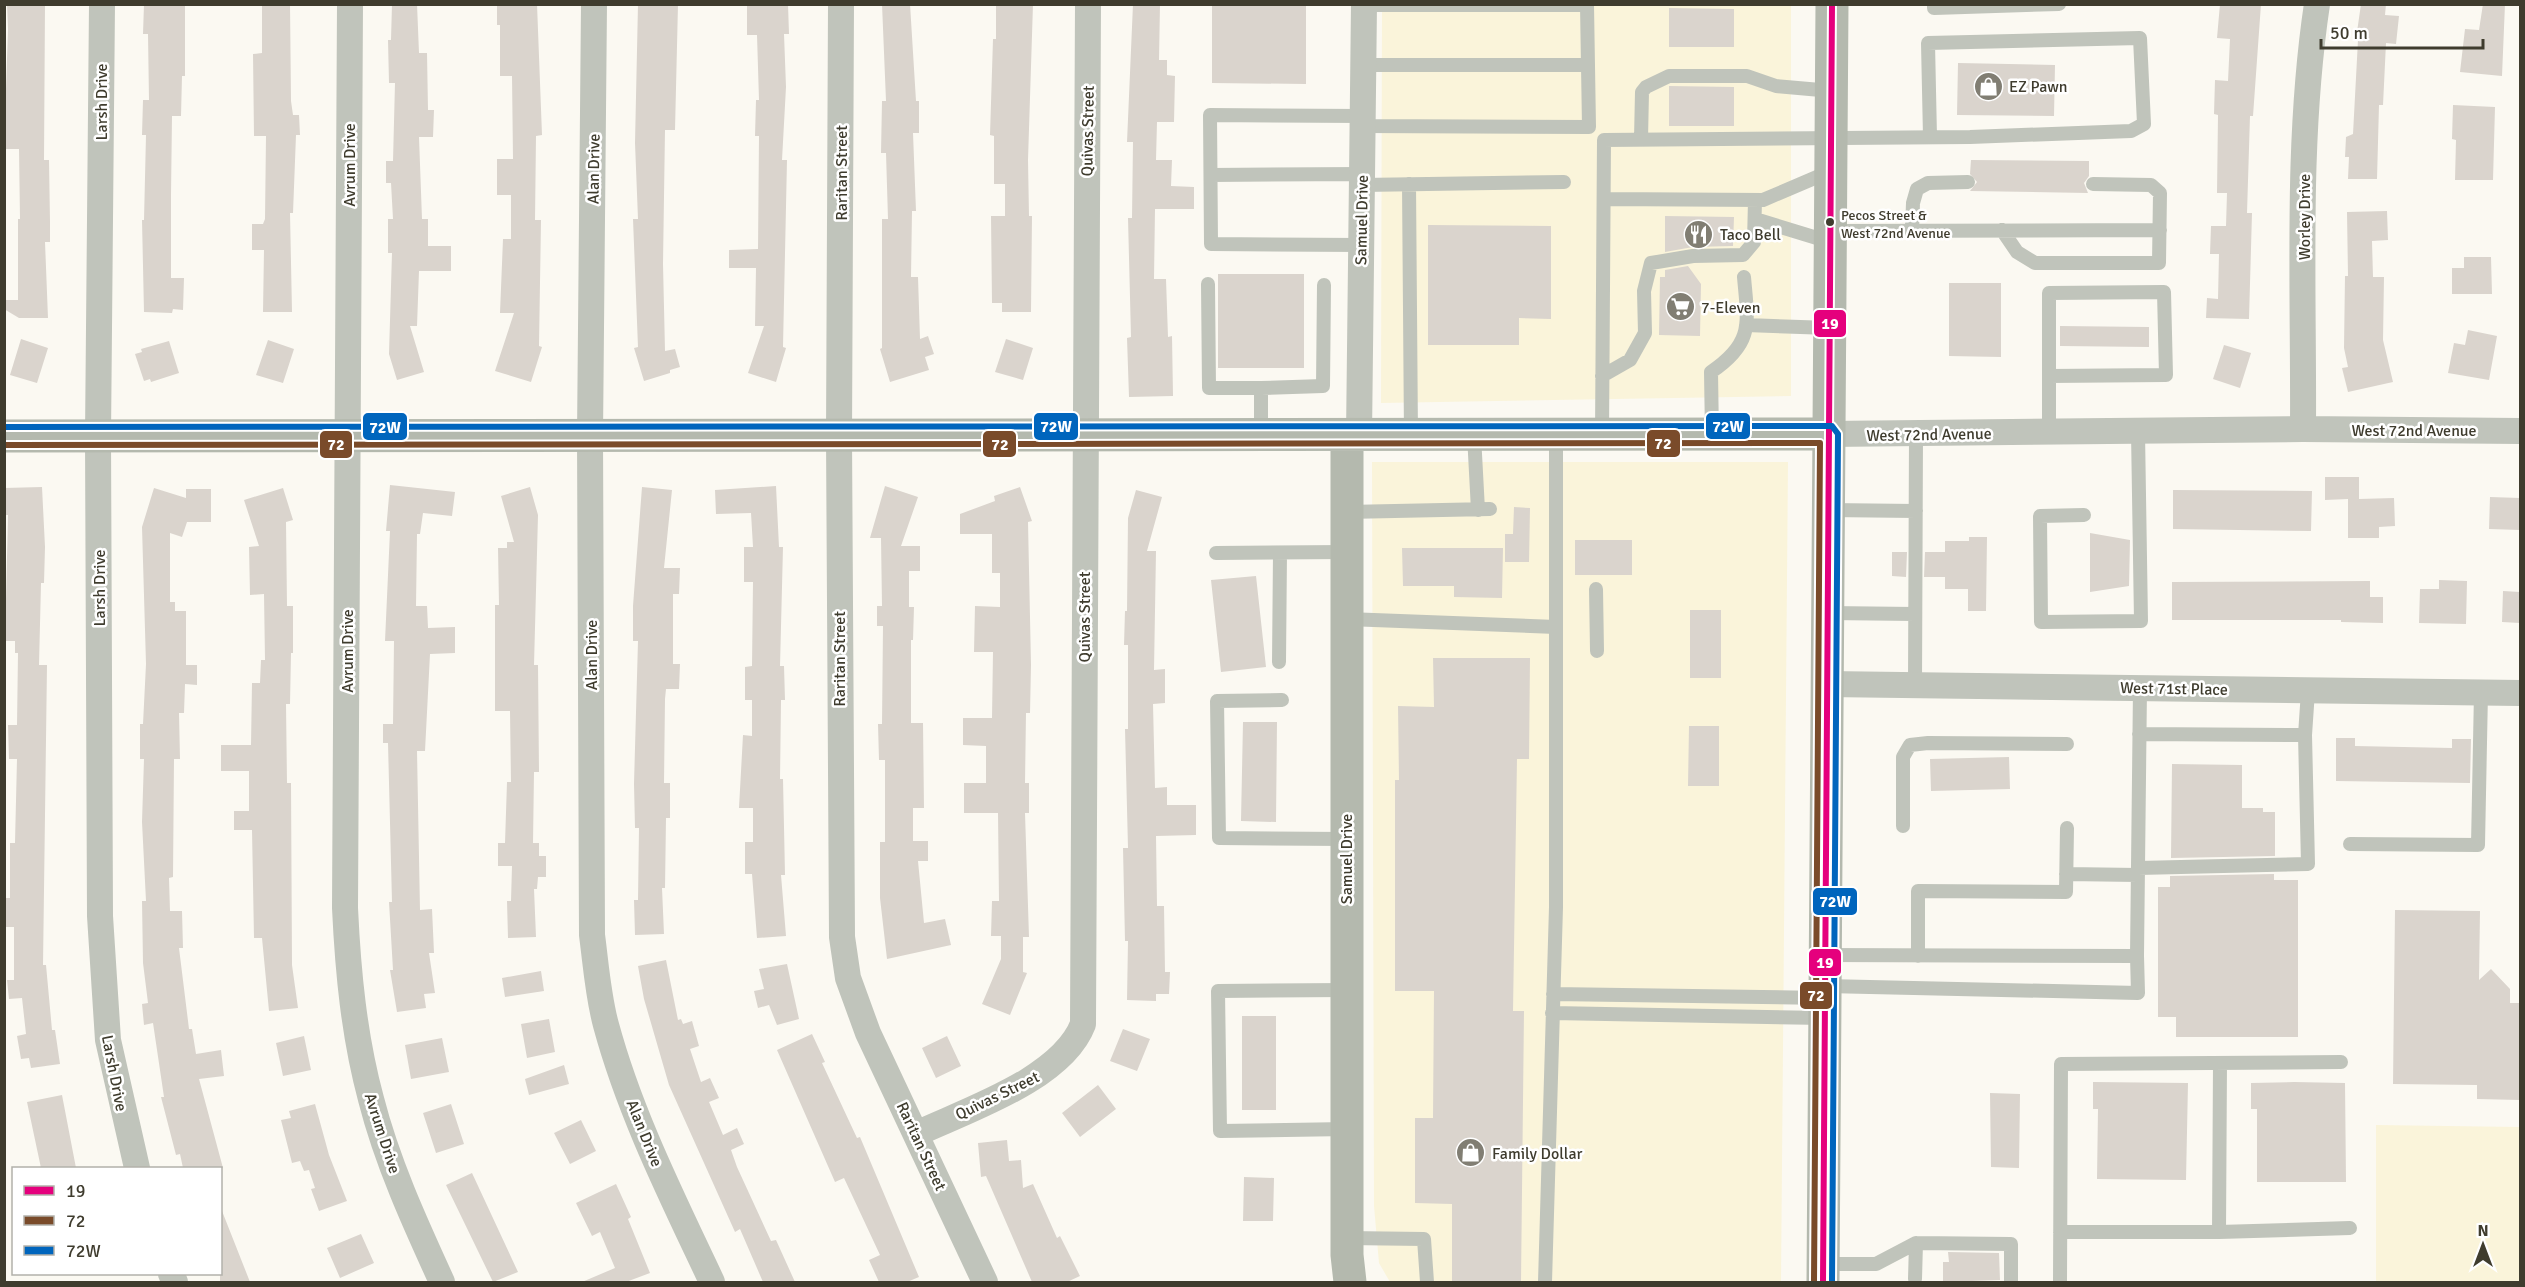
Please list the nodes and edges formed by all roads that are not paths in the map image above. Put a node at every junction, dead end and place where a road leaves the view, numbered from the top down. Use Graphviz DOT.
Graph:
graph roads {
  1 [pos="102,4"];
  2 [pos="350,4"];
  3 [pos="594,4"];
  4 [pos="842,4"];
  5 [pos="1088,4"];
  6 [pos="1364,4"];
  7 [pos="1832,4"];
  8 [pos="1934,4"];
  9 [pos="2059,4"];
  10 [pos="2317,4"];
  11 [pos="1363,65"];
  12 [pos="1588,65"];
  13 [pos="1832,91"];
  14 [pos="1362,121"];
  15 [pos="1831,136"];
  16 [pos="1930,137"];
  17 [pos="1641,140"];
  18 [pos="1831,171"];
  19 [pos="1211,175"];
  20 [pos="1362,180"];
  21 [pos="1564,182"];
  22 [pos="1968,182"];
  23 [pos="1409,184"];
  24 [pos="2094,184"];
  25 [pos="1604,199"];
  26 [pos="1755,200"];
  27 [pos="1755,219"];
  28 [pos="1912,230"];
  29 [pos="2002,230"];
  30 [pos="2160,230"];
  31 [pos="1830,236"];
  32 [pos="1361,244"];
  33 [pos="1744,276"];
  34 [pos="1208,284"];
  35 [pos="1324,285"];
  36 [pos="1746,325"];
  37 [pos="1830,328"];
  38 [pos="1602,376"];
  39 [pos="2049,376"];
  40 [pos="1260,388"];
  41 [pos="2303,429"];
  42 [pos="2520,431"];
  43 [pos="2138,432"];
  44 [pos="2049,433"];
  45 [pos="1829,434"];
  46 [pos="1474,435"];
  47 [pos="1556,435"];
  48 [pos="1602,435"];
  49 [pos="1712,435"];
  50 [pos="1916,435"];
  51 [pos="4,436"];
  52 [pos="98,436"];
  53 [pos="348,436"];
  54 [pos="590,436"];
  55 [pos="839,436"];
  56 [pos="1084,436"];
  57 [pos="1260,436"];
  58 [pos="1353,436"];
  59 [pos="1411,436"];
  60 [pos="1828,510"];
  61 [pos="1916,511"];
  62 [pos="1347,512"];
  63 [pos="2084,515"];
  64 [pos="1347,552"];
  65 [pos="1216,553"];
  66 [pos="1280,553"];
  67 [pos="1596,589"];
  68 [pos="1828,613"];
  69 [pos="1915,614"];
  70 [pos="1347,619"];
  71 [pos="1556,627"];
  72 [pos="1597,651"];
  73 [pos="1278,662"];
  74 [pos="1827,684"];
  75 [pos="1915,686"];
  76 [pos="2140,688"];
  77 [pos="2308,691"];
  78 [pos="2481,692"];
  79 [pos="2520,693"];
  80 [pos="1282,699"];
  81 [pos="2139,734"];
  82 [pos="2305,735"];
  83 [pos="2067,744"];
  84 [pos="1903,826"];
  85 [pos="2067,828"];
  86 [pos="1346,839"];
  87 [pos="2350,844"];
  88 [pos="2138,871"];
  89 [pos="2066,874"];
  90 [pos="1918,956"];
  91 [pos="2137,956"];
  92 [pos="1826,989"];
  93 [pos="1346,990"];
  94 [pos="1553,994"];
  95 [pos="1552,1013"];
  96 [pos="2341,1062"];
  97 [pos="2220,1063"];
  98 [pos="1347,1129"];
  99 [pos="916,1134"];
  100 [pos="137,1167"];
  101 [pos="2350,1228"];
  102 [pos="2060,1232"];
  103 [pos="2219,1232"];
  104 [pos="1347,1238"];
  105 [pos="1916,1244"];
  106 [pos="1824,1273"];
  107 [pos="1915,1279"];
  108 [pos="442,1282"];
  109 [pos="712,1282"];
  110 [pos="985,1282"];
  111 [pos="1350,1282"];
  112 [pos="1427,1282"];
  113 [pos="1545,1282"];
  114 [pos="2011,1282"];
  115 [pos="2060,1282"];
  1 -- 52 [label="street, Larsh Drive"];
  2 -- 53 [label="street, Avrum Drive"];
  3 -- 54 [label="street, Alan Drive"];
  4 -- 55 [label="street, Raritan Street"];
  5 -- 56 [label="street, Quivas Street"];
  6 -- 11 [label="street, Samuel Drive"];
  6 -- 12 [label="lane"];
  7 -- 13 [label="main road"];
  8 -- 9 [label="lane"];
  10 -- 41 [label="street, Worley Drive"];
  11 -- 12 [label="lane"];
  11 -- 14 [label="street, Samuel Drive"];
  12 -- 14 [label="lane"];
  13 -- 15 [label="main road"];
  13 -- 17 [label="lane"];
  14 -- 19 [label="lane"];
  14 -- 20 [label="street, Samuel Drive"];
  15 -- 16 [label="lane"];
  15 -- 17 [label="lane"];
  15 -- 18 [label="main road"];
  16 -- 16 [label="lane"];
  17 -- 25 [label="lane"];
  18 -- 26 [label="lane"];
  18 -- 31 [label="main road"];
  19 -- 20 [label="lane"];
  19 -- 32 [label="lane"];
  20 -- 23 [label="lane"];
  20 -- 32 [label="street, Samuel Drive"];
  21 -- 23 [label="lane"];
  22 -- 28 [label="lane"];
  23 -- 59 [label="lane"];
  24 -- 30 [label="lane"];
  25 -- 26 [label="lane"];
  25 -- 38 [label="lane"];
  26 -- 27 [label="lane"];
  27 -- 31 [label="lane"];
  27 -- 38 [label="lane"];
  28 -- 29 [label="lane"];
  28 -- 31 [label="lane"];
  29 -- 30 [label="lane"];
  29 -- 30 [label="lane"];
  31 -- 37 [label="main road"];
  32 -- 58 [label="street, Samuel Drive"];
  33 -- 36 [label="lane"];
  34 -- 40 [label="lane"];
  35 -- 40 [label="lane"];
  36 -- 37 [label="lane"];
  36 -- 49 [label="lane"];
  37 -- 45 [label="main road"];
  38 -- 48 [label="lane"];
  39 -- 39 [label="lane"];
  39 -- 44 [label="lane"];
  40 -- 57 [label="lane"];
  41 -- 42 [label="street, West 72nd Avenue"];
  41 -- 43 [label="street, West 72nd Avenue"];
  43 -- 44 [label="street, West 72nd Avenue"];
  43 -- 63 [label="lane"];
  44 -- 50 [label="street, West 72nd Avenue"];
  45 -- 49 [label="main road, West 72nd Avenue"];
  45 -- 50 [label="street, West 72nd Avenue"];
  45 -- 60 [label="main road"];
  46 -- 47 [label="main road, West 72nd Avenue"];
  46 -- 59 [label="main road, West 72nd Avenue"];
  46 -- 62 [label="lane"];
  47 -- 48 [label="main road, West 72nd Avenue"];
  47 -- 71 [label="lane"];
  48 -- 49 [label="main road, West 72nd Avenue"];
  50 -- 61 [label="lane"];
  51 -- 52 [label="main road, West 72nd Avenue"];
  52 -- 53 [label="main road, West 72nd Avenue"];
  52 -- 100 [label="street, Larsh Drive"];
  53 -- 54 [label="main road, West 72nd Avenue"];
  53 -- 108 [label="street, Avrum Drive"];
  54 -- 55 [label="main road, West 72nd Avenue"];
  54 -- 109 [label="street, Alan Drive"];
  55 -- 56 [label="main road, West 72nd Avenue"];
  55 -- 99 [label="street, Raritan Street"];
  56 -- 57 [label="main road, West 72nd Avenue"];
  56 -- 99 [label="street, Quivas Street"];
  57 -- 58 [label="main road, West 72nd Avenue"];
  58 -- 59 [label="main road, West 72nd Avenue"];
  58 -- 62 [label="main road, Samuel Drive"];
  60 -- 61 [label="lane"];
  60 -- 68 [label="main road"];
  61 -- 69 [label="lane"];
  62 -- 64 [label="main road, Samuel Drive"];
  64 -- 66 [label="lane"];
  64 -- 70 [label="main road, Samuel Drive"];
  65 -- 66 [label="lane"];
  66 -- 73 [label="lane"];
  67 -- 72 [label="lane"];
  68 -- 69 [label="lane"];
  68 -- 74 [label="main road"];
  69 -- 75 [label="lane"];
  70 -- 71 [label="lane"];
  70 -- 86 [label="main road, Samuel Drive"];
  71 -- 94 [label="lane"];
  74 -- 75 [label="street, West 71st Place"];
  74 -- 92 [label="main road"];
  75 -- 76 [label="street, West 71st Place"];
  76 -- 77 [label="street, West 71st Place"];
  76 -- 81 [label="lane"];
  77 -- 78 [label="street, West 71st Place"];
  77 -- 82 [label="lane"];
  78 -- 79 [label="street, West 71st Place"];
  78 -- 87 [label="lane"];
  80 -- 86 [label="lane"];
  81 -- 82 [label="lane"];
  81 -- 88 [label="lane"];
  82 -- 88 [label="lane"];
  83 -- 84 [label="lane"];
  85 -- 89 [label="lane"];
  86 -- 93 [label="main road, Samuel Drive"];
  88 -- 89 [label="lane"];
  88 -- 91 [label="lane"];
  89 -- 90 [label="lane"];
  90 -- 91 [label="lane"];
  90 -- 92 [label="lane"];
  91 -- 92 [label="lane"];
  92 -- 94 [label="lane"];
  92 -- 95 [label="lane"];
  92 -- 106 [label="main road"];
  93 -- 98 [label="main road, Samuel Drive"];
  93 -- 98 [label="lane"];
  94 -- 95 [label="lane"];
  95 -- 113 [label="lane"];
  96 -- 97 [label="lane"];
  97 -- 102 [label="lane"];
  97 -- 103 [label="lane"];
  98 -- 104 [label="main road, Samuel Drive"];
  99 -- 110 [label="street, Raritan Street"];
  101 -- 103 [label="lane"];
  102 -- 103 [label="lane"];
  102 -- 115 [label="lane"];
  104 -- 111 [label="main road, Samuel Drive"];
  104 -- 112 [label="lane"];
  105 -- 106 [label="lane"];
  105 -- 107 [label="lane"];
  105 -- 114 [label="lane"];
}
